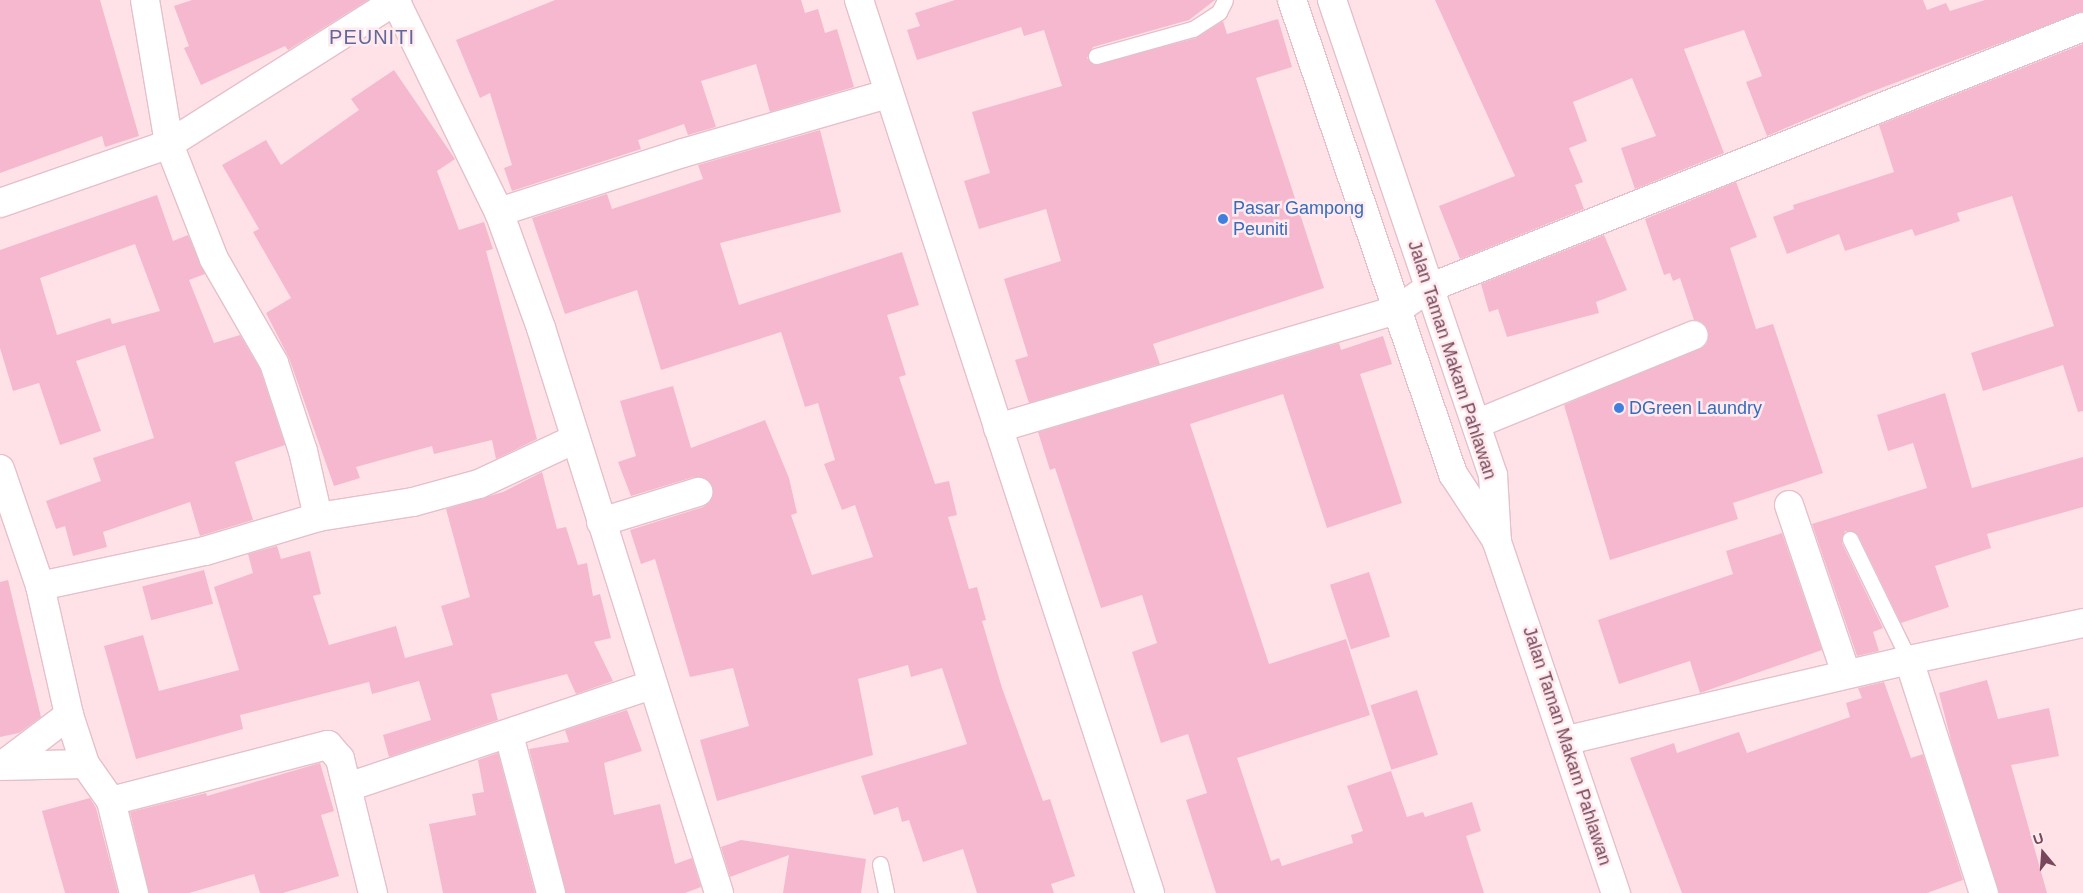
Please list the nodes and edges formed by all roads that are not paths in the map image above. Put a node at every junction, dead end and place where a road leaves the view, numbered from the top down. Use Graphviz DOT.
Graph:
graph roads {
  1 [pos="145,0"];
  2 [pos="396,0"];
  3 [pos="859,0"];
  4 [pos="1226,0"];
  5 [pos="1292,0"];
  6 [pos="1332,0"];
  7 [pos="2083,27"];
  8 [pos="1345,36"];
  9 [pos="1308,47"];
  10 [pos="1096,56"];
  11 [pos="888,94"];
  12 [pos="169,144"];
  13 [pos="0,203"];
  14 [pos="499,212"];
  15 [pos="1429,288"];
  16 [pos="1397,310"];
  17 [pos="1694,335"];
  18 [pos="1476,424"];
  19 [pos="998,428"];
  20 [pos="575,439"];
  21 [pos="0,468"];
  22 [pos="698,492"];
  23 [pos="1789,505"];
  24 [pos="318,517"];
  25 [pos="601,522"];
  26 [pos="1850,538"];
  27 [pos="1497,542"];
  28 [pos="40,586"];
  29 [pos="2083,623"];
  30 [pos="1909,660"];
  31 [pos="1846,673"];
  32 [pos="652,685"];
  33 [pos="69,715"];
  34 [pos="510,735"];
  35 [pos="1568,740"];
  36 [pos="85,764"];
  37 [pos="2,766"];
  38 [pos="348,787"];
  39 [pos="111,801"];
  40 [pos="880,864"];
  41 [pos="134,893"];
  42 [pos="373,893"];
  43 [pos="552,893"];
  44 [pos="719,893"];
  45 [pos="886,893"];
  46 [pos="1150,893"];
  47 [pos="1616,893"];
  48 [pos="1984,893"];
  1 -- 12 [label="street"];
  2 -- 12 [label="street"];
  2 -- 14 [label="street"];
  3 -- 11 [label="street"];
  4 -- 10 [label="lane"];
  5 -- 9 [label="street"];
  6 -- 8 [label="street, Jalan Taman Makam Pahlawan"];
  7 -- 15 [label="street"];
  8 -- 9 [label="street"];
  8 -- 15 [label="street, Jalan Taman Makam Pahlawan"];
  9 -- 16 [label="street"];
  11 -- 14 [label="street"];
  11 -- 19 [label="street"];
  12 -- 13 [label="street"];
  12 -- 24 [label="street"];
  14 -- 20 [label="street"];
  15 -- 16 [label="street"];
  15 -- 18 [label="street, Jalan Taman Makam Pahlawan"];
  16 -- 19 [label="street"];
  16 -- 27 [label="street"];
  17 -- 18 [label="street"];
  18 -- 27 [label="street, Jalan Taman Makam Pahlawan"];
  19 -- 46 [label="street"];
  20 -- 24 [label="street"];
  20 -- 25 [label="street"];
  21 -- 28 [label="street"];
  22 -- 25 [label="street"];
  23 -- 31 [label="street"];
  24 -- 28 [label="street"];
  25 -- 32 [label="street"];
  26 -- 30 [label="lane"];
  27 -- 35 [label="street, Jalan Taman Makam Pahlawan"];
  28 -- 33 [label="street"];
  29 -- 30 [label="street"];
  30 -- 31 [label="street"];
  30 -- 48 [label="street"];
  31 -- 35 [label="street"];
  32 -- 34 [label="street"];
  32 -- 44 [label="street"];
  33 -- 36 [label="street"];
  33 -- 37 [label="street"];
  34 -- 38 [label="street"];
  34 -- 43 [label="street"];
  35 -- 47 [label="street, Jalan Taman Makam Pahlawan"];
  36 -- 37 [label="street"];
  36 -- 39 [label="street"];
  38 -- 39 [label="street"];
  38 -- 42 [label="street"];
  39 -- 41 [label="street"];
  40 -- 45 [label="lane"];
}
